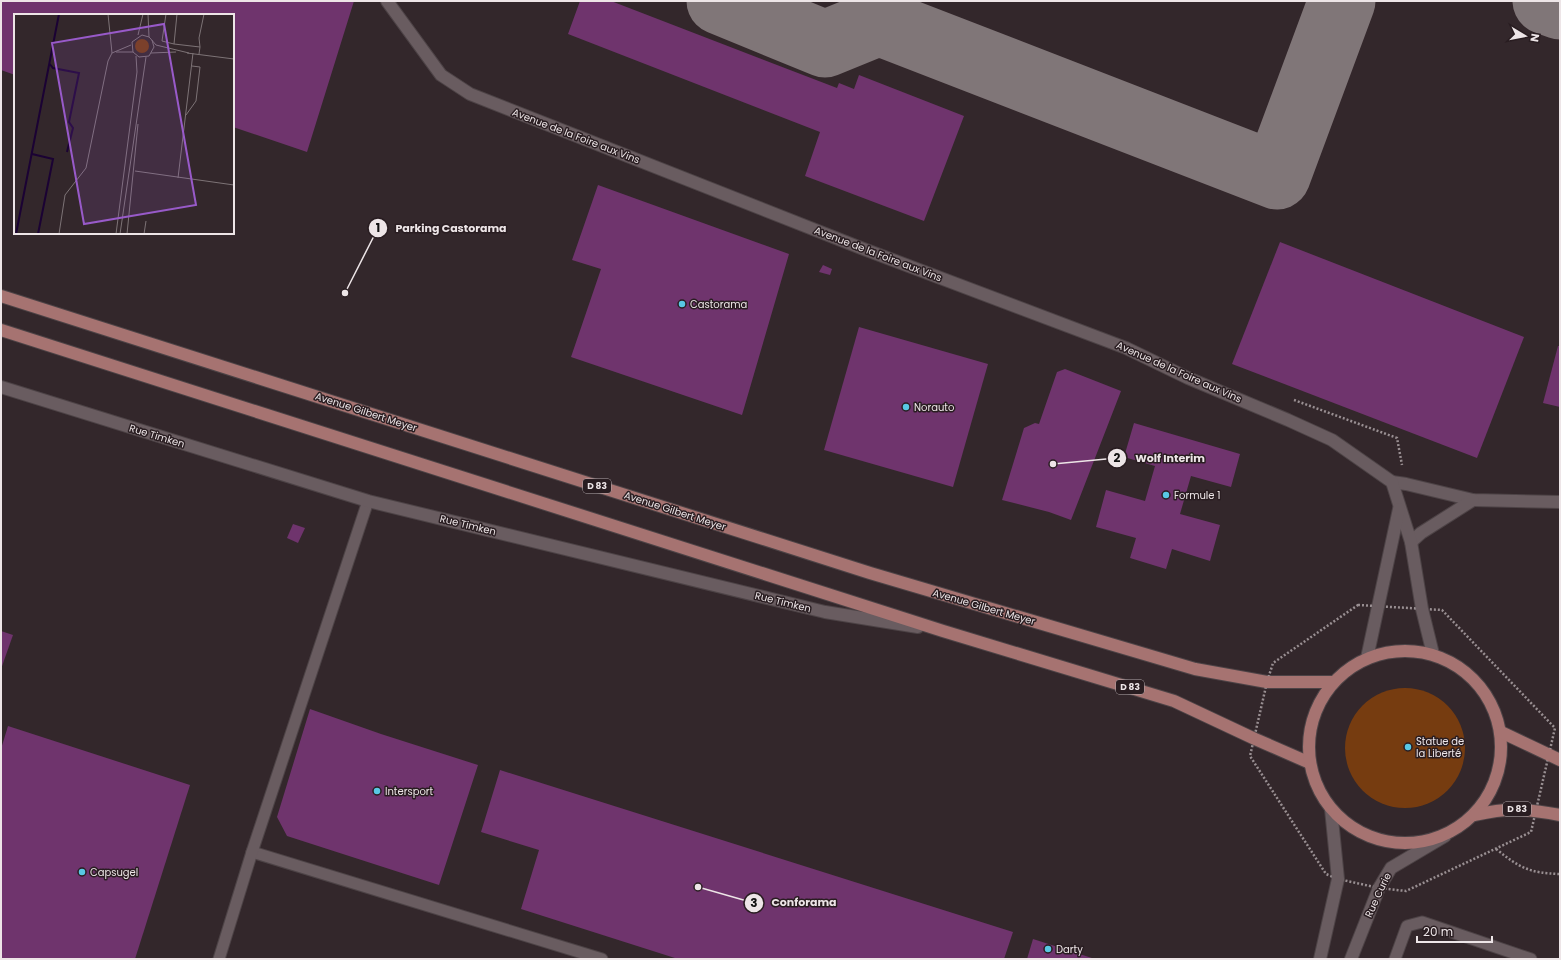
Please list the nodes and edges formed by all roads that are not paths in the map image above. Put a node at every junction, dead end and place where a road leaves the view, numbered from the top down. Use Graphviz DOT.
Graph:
graph roads {
  1 [pos="387,1"];
  2 [pos="1,296"];
  3 [pos="1,330"];
  4 [pos="1,387"];
  5 [pos="1392,482"];
  6 [pos="1473,500"];
  7 [pos="368,501"];
  8 [pos="1560,502"];
  9 [pos="1399,508"];
  10 [pos="1410,542"];
  11 [pos="943,631"];
  12 [pos="1433,654"];
  13 [pos="1367,658"];
  14 [pos="1333,682"];
  15 [pos="1501,732"];
  16 [pos="1554,758"];
  17 [pos="1310,763"];
  18 [pos="1330,809"];
  19 [pos="1475,815"];
  20 [pos="1560,815"];
  21 [pos="1445,836"];
  22 [pos="252,852"];
  23 [pos="219,959"];
  24 [pos="602,959"];
  25 [pos="1320,959"];
  26 [pos="1350,959"];
  27 [pos="1395,959"];
  28 [pos="1531,959"];
  1 -- 5 [label="street, Avenue de la Foire aux Vins"];
  2 -- 14 [label="main road, Avenue Gilbert Meyer / D 83"];
  3 -- 11 [label="main road, D 83"];
  4 -- 7 [label="street, Rue Timken"];
  5 -- 6 [label="street, Avenue de la Foire aux Vins"];
  5 -- 9 [label="street"];
  6 -- 8 [label="street, Avenue de la Foire aux Vins"];
  6 -- 10 [label="street"];
  7 -- 11 [label="street, Rue Timken"];
  7 -- 22 [label="lane"];
  9 -- 10 [label="street"];
  9 -- 13 [label="street"];
  10 -- 12 [label="street"];
  11 -- 17 [label="main road, D 83"];
  12 -- 13 [label="main road"];
  12 -- 15 [label="main road"];
  13 -- 14 [label="main road"];
  14 -- 17 [label="main road"];
  15 -- 16 [label="main road"];
  15 -- 19 [label="main road"];
  17 -- 18 [label="main road"];
  18 -- 21 [label="main road"];
  18 -- 25 [label="street"];
  19 -- 20 [label="main road, D 83"];
  19 -- 21 [label="main road"];
  21 -- 26 [label="street, Rue Curie"];
  22 -- 23 [label="lane"];
  22 -- 24 [label="lane"];
  27 -- 28 [label="lane"];
}
